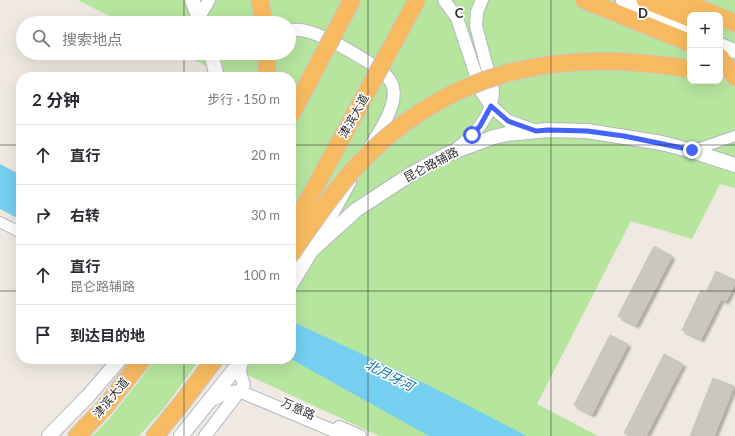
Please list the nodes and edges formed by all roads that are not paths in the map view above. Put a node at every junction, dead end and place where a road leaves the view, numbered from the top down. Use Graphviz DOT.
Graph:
graph roads {
  1 [pos="192,0"];
  2 [pos="210,0"];
  3 [pos="260,0"];
  4 [pos="352,0"];
  5 [pos="417,0"];
  6 [pos="444,0"];
  7 [pos="482,0"];
  8 [pos="584,0"];
  9 [pos="605,0"];
  10 [pos="623,0"];
  11 [pos="645,0"];
  12 [pos="678,0"];
  13 [pos="686,0"];
  14 [pos="692,12"];
  15 [pos="708,12"];
  16 [pos="198,16"];
  17 [pos="202,16"];
  18 [pos="263,16"];
  19 [pos="687,17"];
  20 [pos="723,18"];
  21 [pos="735,22"];
  22 [pos="687,25"];
  23 [pos="296,30"];
  24 [pos="723,30"];
  25 [pos="687,33"];
  26 [pos="735,35"];
  27 [pos="723,39"];
  28 [pos="687,42"];
  29 [pos="735,44"];
  30 [pos="723,46"];
  31 [pos="735,51"];
  32 [pos="723,57"];
  33 [pos="213,60"];
  34 [pos="267,60"];
  35 [pos="272,60"];
  36 [pos="723,60"];
  37 [pos="735,61"];
  38 [pos="687,68"];
  39 [pos="216,72"];
  40 [pos="266,72"];
  41 [pos="268,72"];
  42 [pos="723,76"];
  43 [pos="735,78"];
  44 [pos="296,106"];
  45 [pos="491,106"];
  46 [pos="536,131"];
  47 [pos="735,136"];
  48 [pos="692,150"];
  49 [pos="450,153"];
  50 [pos="735,165"];
  51 [pos="0,222"];
  52 [pos="296,222"];
  53 [pos="16,230"];
  54 [pos="296,247"];
  55 [pos="312,251"];
  56 [pos="296,276"];
  57 [pos="116,364"];
  58 [pos="140,364"];
  59 [pos="211,364"];
  60 [pos="240,364"];
  61 [pos="242,364"];
  62 [pos="241,388"];
  63 [pos="209,402"];
  64 [pos="49,436"];
  65 [pos="78,436"];
  66 [pos="155,436"];
  67 [pos="181,436"];
  68 [pos="205,436"];
  69 [pos="346,436"];
  70 [pos="360,436"];
  1 -- 16 [label="main road"];
  2 -- 17 [label="street"];
  3 -- 18 [label="highway"];
  4 -- 44 [label="highway, bridge"];
  5 -- 52 [label="highway, 津滨大道, bridge"];
  6 -- 45 [label="street"];
  7 -- 45 [label="street"];
  8 -- 28 [label="highway"];
  9 -- 25 [label="main road"];
  10 -- 22 [label="main road"];
  11 -- 19 [label="highway"];
  12 -- 15 [label="highway"];
  13 -- 14 [label="highway"];
  20 -- 21 [label="highway"];
  23 -- 55 [label="street"];
  24 -- 26 [label="highway"];
  27 -- 29 [label="main road"];
  30 -- 31 [label="main road"];
  32 -- 37 [label="highway"];
  33 -- 39 [label="main road"];
  34 -- 40 [label="highway, bridge"];
  35 -- 41 [label="street"];
  36 -- 43 [label="highway"];
  38 -- 54 [label="highway, bridge"];
  42 -- 43 [label="highway"];
  45 -- 46 [label="street"];
  45 -- 49 [label="street"];
  46 -- 48 [label="main road, 昆仑路辅路"];
  46 -- 49 [label="main road, 昆仑路辅路"];
  47 -- 48 [label="street"];
  48 -- 50 [label="main road, 昆仑路辅路"];
  49 -- 55 [label="main road, 昆仑路辅路"];
  51 -- 53 [label="street"];
  55 -- 56 [label="main road, 昆仑路辅路"];
  57 -- 64 [label="main road"];
  58 -- 65 [label="highway, 津滨大道"];
  59 -- 66 [label="highway"];
  60 -- 63 [label="main road"];
  61 -- 62 [label="street"];
  62 -- 63 [label="street"];
  62 -- 68 [label="street"];
  62 -- 69 [label="street, 万意路"];
  62 -- 70 [label="street, 万意路"];
  63 -- 67 [label="main road"];
}
